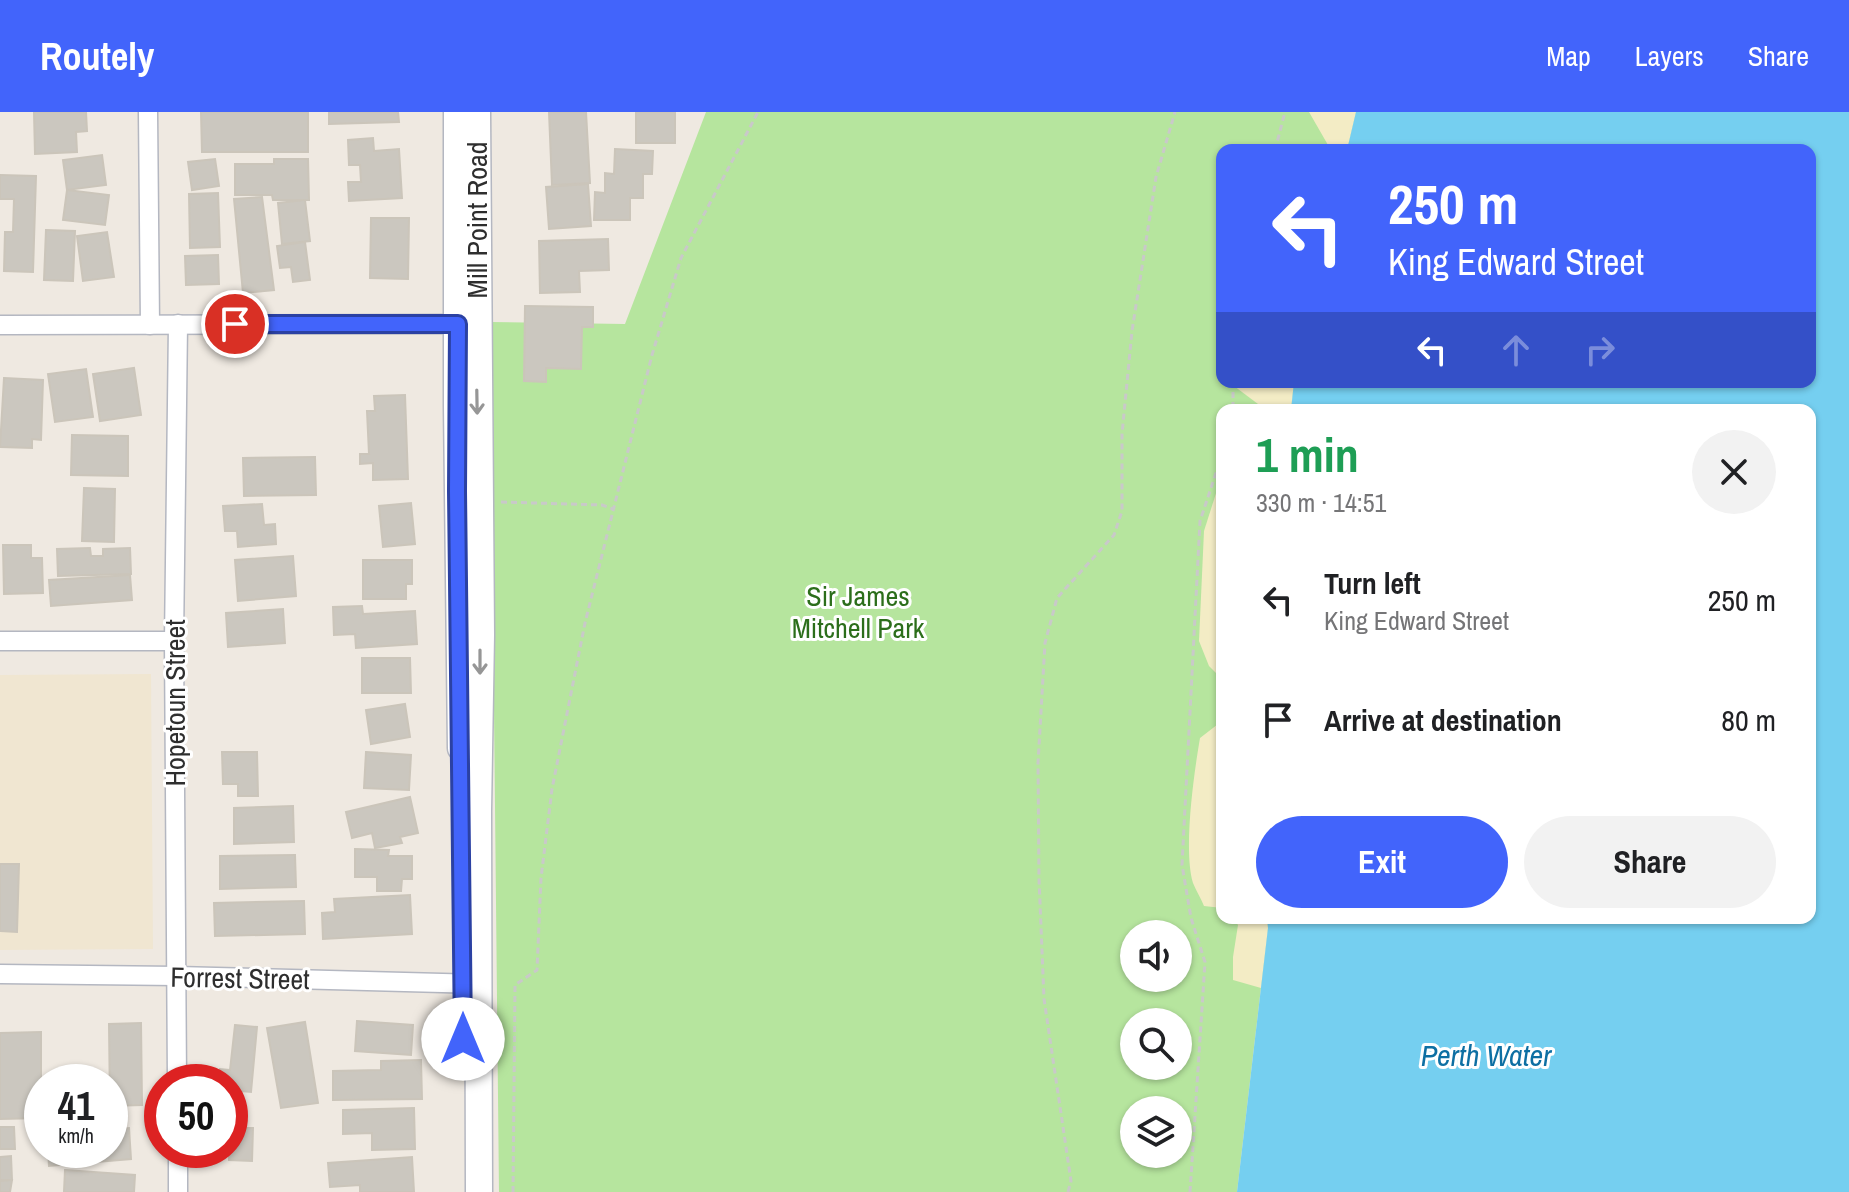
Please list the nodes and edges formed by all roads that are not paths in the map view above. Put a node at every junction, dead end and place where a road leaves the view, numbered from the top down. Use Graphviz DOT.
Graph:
graph roads {
  1 [pos="148,112"];
  2 [pos="457,112"];
  3 [pos="477,112"];
  4 [pos="178,324"];
  5 [pos="467,324"];
  6 [pos="0,325"];
  7 [pos="150,325"];
  8 [pos="0,641"];
  9 [pos="174,641"];
  10 [pos="0,974"];
  11 [pos="177,976"];
  12 [pos="471,984"];
  13 [pos="177,1064"];
  14 [pos="178,1168"];
  15 [pos="178,1192"];
  16 [pos="463,1192"];
  17 [pos="479,1192"];
  1 -- 7 [label="street"];
  2 -- 5 [label="main road, Mill Point Road"];
  3 -- 5 [label="main road, Mill Point Road"];
  4 -- 5 [label="street"];
  4 -- 7 [label="street"];
  4 -- 9 [label="street, Hopetoun Street"];
  5 -- 12 [label="main road, Mill Point Road"];
  6 -- 7 [label="street"];
  8 -- 9 [label="street"];
  9 -- 11 [label="street, Hopetoun Street"];
  10 -- 11 [label="street, Forrest Street"];
  11 -- 12 [label="street, Forrest Street"];
  11 -- 13 [label="street, Hopetoun Street"];
  12 -- 16 [label="main road, Mill Point Road"];
  12 -- 17 [label="main road, Mill Point Road"];
  14 -- 15 [label="street"];
}
